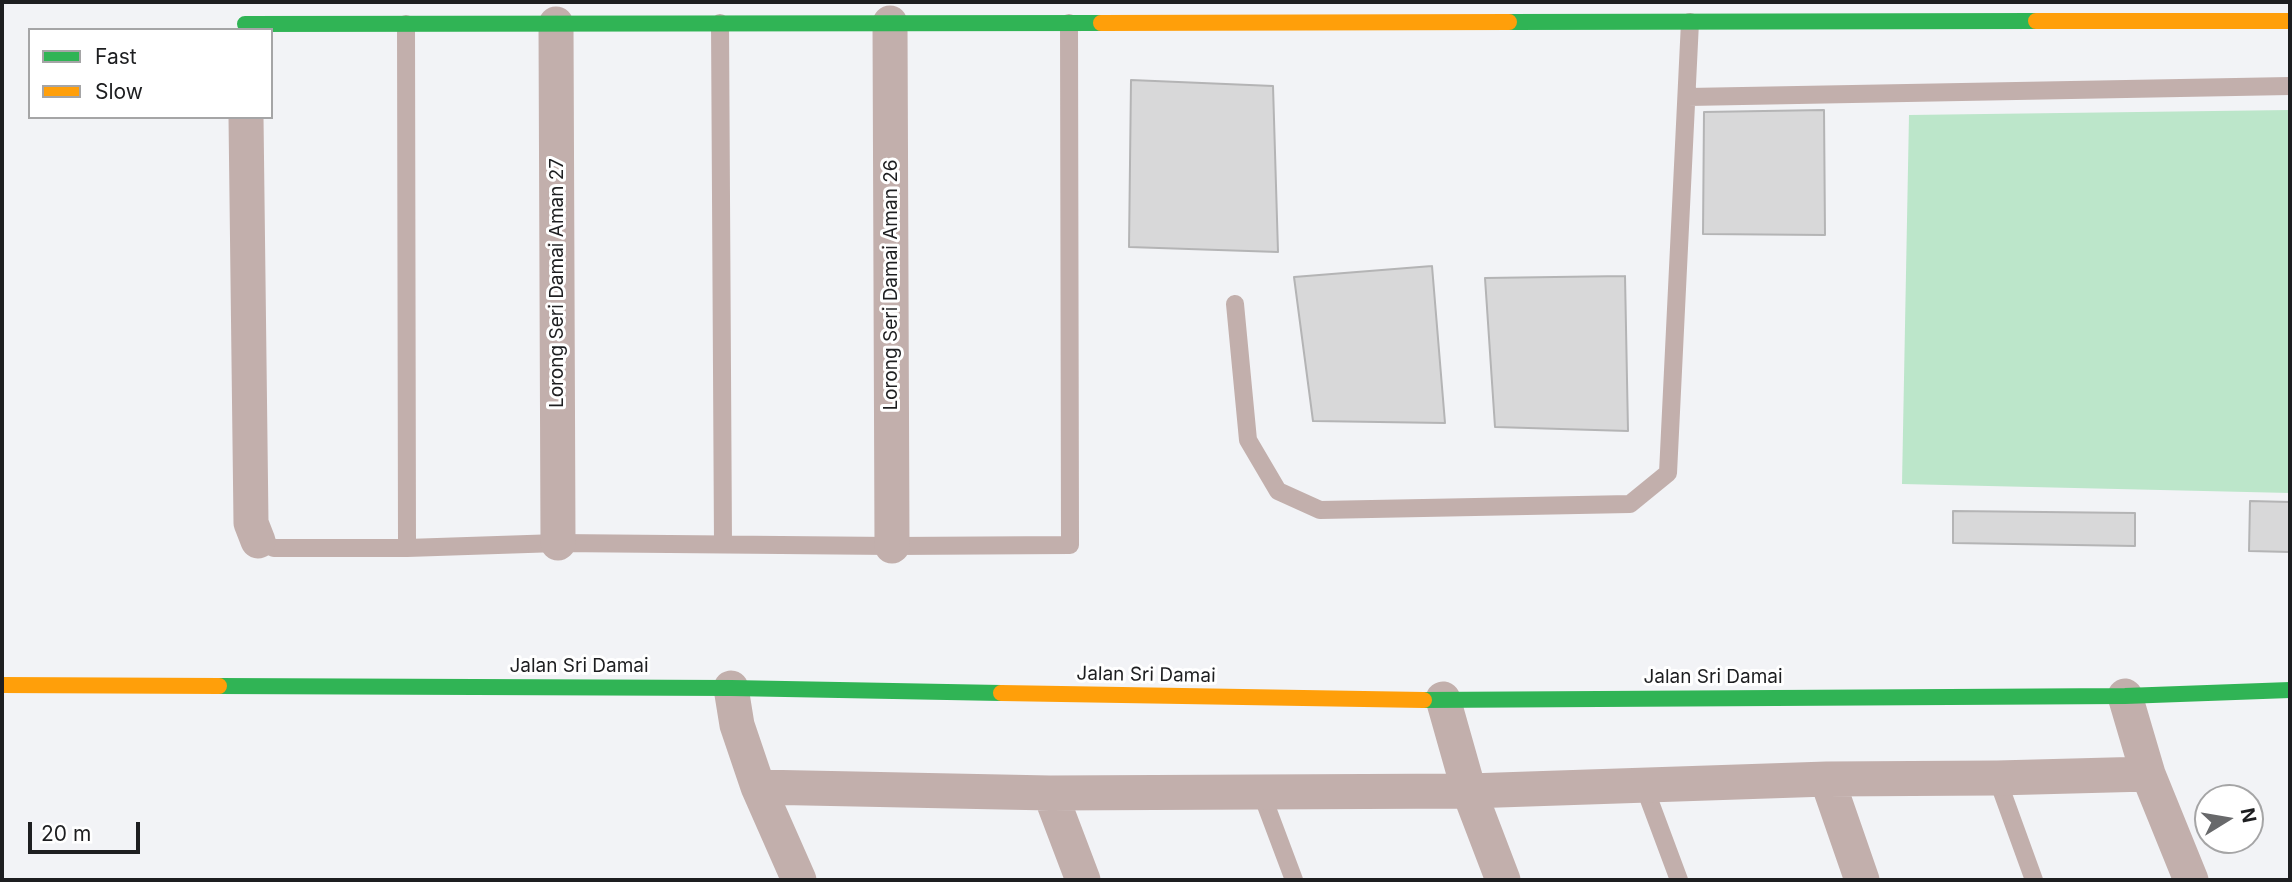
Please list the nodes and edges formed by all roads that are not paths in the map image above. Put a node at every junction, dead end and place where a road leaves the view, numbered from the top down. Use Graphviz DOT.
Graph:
graph roads {
  1 [pos="1497,2"];
  2 [pos="1755,2"];
  3 [pos="2011,2"];
  4 [pos="2264,2"];
  5 [pos="2135,11"];
  6 [pos="847,12"];
  7 [pos="1327,12"];
  8 [pos="1614,12"];
  9 [pos="1877,12"];
  10 [pos="245,18"];
  11 [pos="2012,21"];
  12 [pos="2265,21"];
  13 [pos="2290,21"];
  14 [pos="1498,22"];
  15 [pos="1690,22"];
  16 [pos="1755,22"];
  17 [pos="720,23"];
  18 [pos="890,23"];
  19 [pos="1069,23"];
  20 [pos="406,24"];
  21 [pos="556,24"];
  22 [pos="2290,86"];
  23 [pos="1688,97"];
  24 [pos="246,119"];
  25 [pos="1235,304"];
  26 [pos="258,541"];
  27 [pos="558,542"];
  28 [pos="723,544"];
  29 [pos="892,547"];
  30 [pos="407,548"];
  31 [pos="2,685"];
  32 [pos="731,688"];
  33 [pos="2290,690"];
  34 [pos="2125,696"];
  35 [pos="1443,699"];
  36 [pos="2148,774"];
  37 [pos="1997,778"];
  38 [pos="1827,779"];
  39 [pos="1644,786"];
  40 [pos="758,787"];
  41 [pos="1469,791"];
  42 [pos="1261,792"];
  43 [pos="1050,793"];
  44 [pos="799,880"];
  45 [pos="1083,880"];
  46 [pos="1294,880"];
  47 [pos="1503,880"];
  48 [pos="1679,880"];
  49 [pos="1862,880"];
  50 [pos="2034,880"];
  51 [pos="2191,880"];
  1 -- 14 [label="lane"];
  2 -- 16 [label="lane"];
  3 -- 11 [label="lane"];
  4 -- 12 [label="lane"];
  5 -- 11 [label="street"];
  5 -- 12 [label="street"];
  6 -- 17 [label="street"];
  6 -- 18 [label="street"];
  7 -- 14 [label="street"];
  7 -- 19 [label="street"];
  8 -- 14 [label="street"];
  8 -- 15 [label="street"];
  9 -- 11 [label="street"];
  9 -- 16 [label="street"];
  10 -- 20 [label="street"];
  12 -- 13 [label="street"];
  15 -- 16 [label="street"];
  15 -- 23 [label="lane"];
  17 -- 21 [label="street"];
  17 -- 28 [label="lane"];
  18 -- 19 [label="street"];
  18 -- 29 [label="street, Lorong Seri Damai Aman 26"];
  19 -- 29 [label="lane"];
  20 -- 21 [label="street"];
  20 -- 30 [label="lane"];
  21 -- 27 [label="street, Lorong Seri Damai Aman 27"];
  22 -- 23 [label="lane"];
  23 -- 25 [label="lane"];
  24 -- 26 [label="street"];
  26 -- 30 [label="lane"];
  27 -- 28 [label="lane"];
  27 -- 30 [label="lane"];
  28 -- 29 [label="lane"];
  31 -- 32 [label="street, Jalan Sri Damai"];
  32 -- 35 [label="street, Jalan Sri Damai"];
  32 -- 40 [label="street"];
  33 -- 34 [label="street, Jalan Sri Damai"];
  34 -- 35 [label="street, Jalan Sri Damai"];
  34 -- 36 [label="street"];
  35 -- 41 [label="street"];
  36 -- 37 [label="street"];
  36 -- 51 [label="street"];
  37 -- 38 [label="street"];
  37 -- 50 [label="lane"];
  38 -- 39 [label="street"];
  38 -- 49 [label="street"];
  39 -- 41 [label="street"];
  39 -- 48 [label="lane"];
  40 -- 43 [label="street"];
  40 -- 44 [label="street"];
  41 -- 42 [label="street"];
  41 -- 47 [label="street"];
  42 -- 43 [label="street"];
  42 -- 46 [label="lane"];
  43 -- 45 [label="street"];
}
